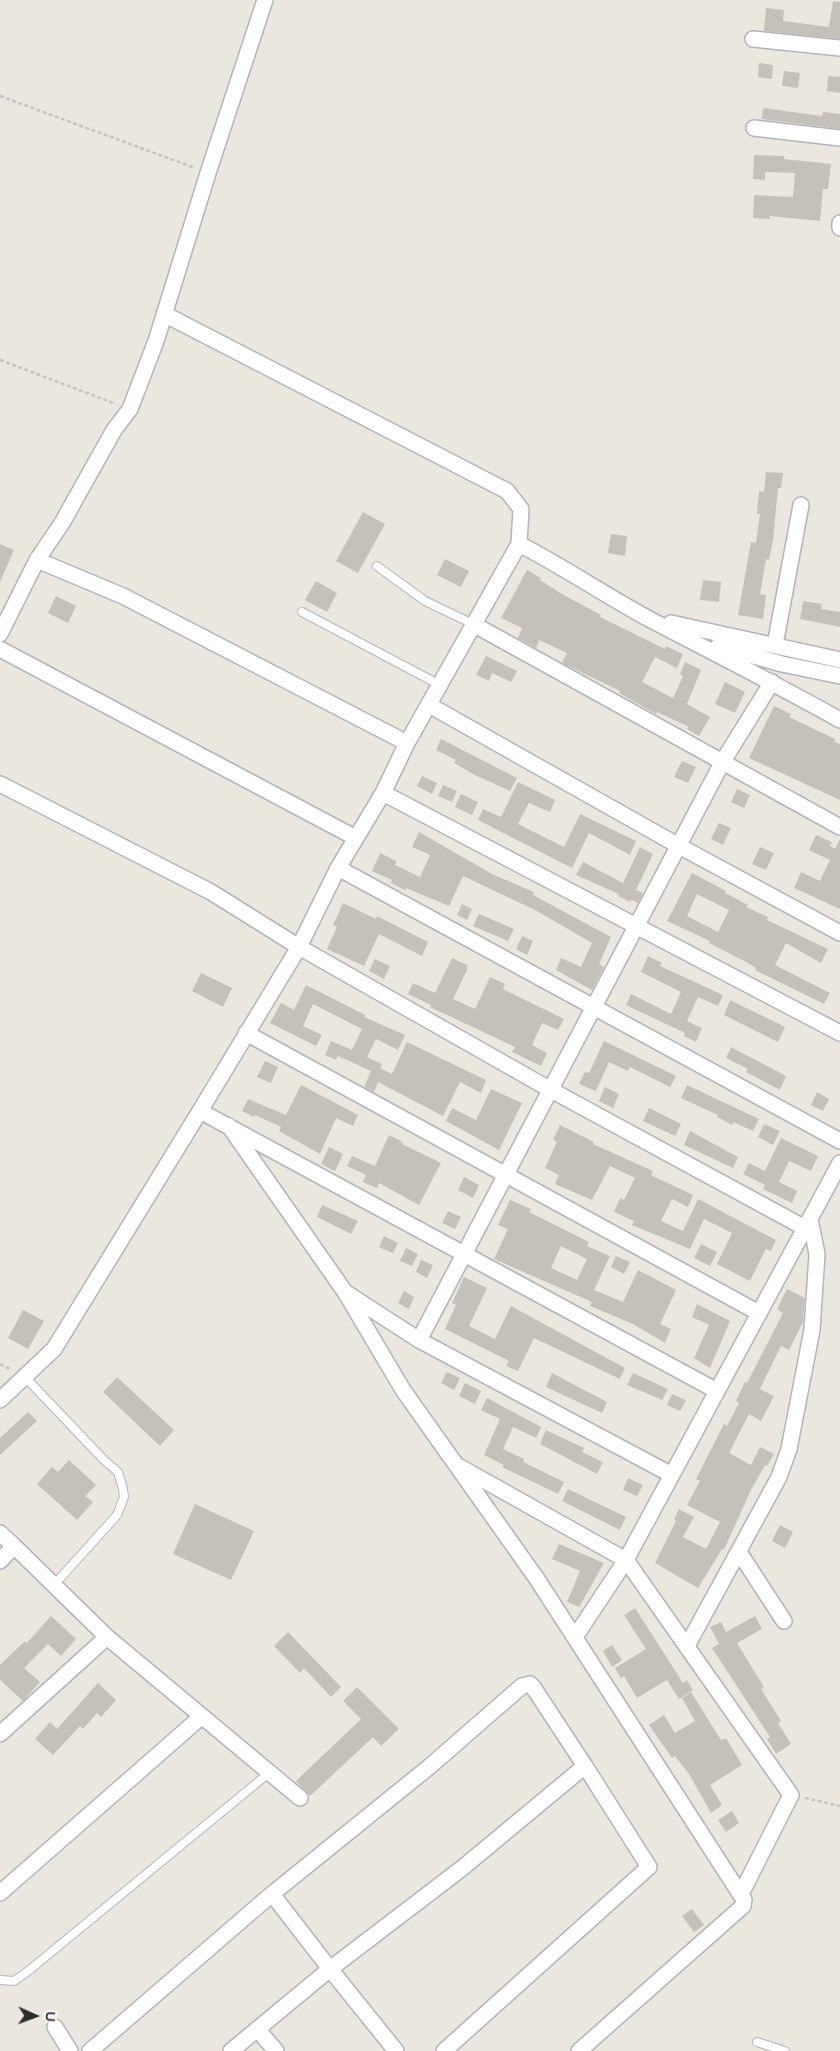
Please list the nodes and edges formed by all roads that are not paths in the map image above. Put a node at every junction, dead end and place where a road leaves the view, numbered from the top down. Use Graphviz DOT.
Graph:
graph roads {
  1 [pos="265,0"];
  2 [pos="753,39"];
  3 [pos="840,48"];
  4 [pos="754,128"];
  5 [pos="840,138"];
  6 [pos="840,223"];
  7 [pos="840,228"];
  8 [pos="164,314"];
  9 [pos="801,505"];
  10 [pos="519,544"];
  11 [pos="37,560"];
  12 [pos="377,566"];
  13 [pos="6,610"];
  14 [pos="302,612"];
  15 [pos="650,619"];
  16 [pos="473,624"];
  17 [pos="0,634"];
  18 [pos="689,638"];
  19 [pos="774,645"];
  20 [pos="0,649"];
  21 [pos="840,660"];
  22 [pos="840,676"];
  23 [pos="772,682"];
  24 [pos="440,685"];
  25 [pos="430,705"];
  26 [pos="840,720"];
  27 [pos="407,744"];
  28 [pos="723,761"];
  29 [pos="0,784"];
  30 [pos="383,793"];
  31 [pos="840,827"];
  32 [pos="356,838"];
  33 [pos="679,846"];
  34 [pos="338,868"];
  35 [pos="636,928"];
  36 [pos="840,932"];
  37 [pos="299,947"];
  38 [pos="594,1008"];
  39 [pos="246,1033"];
  40 [pos="840,1033"];
  41 [pos="551,1090"];
  42 [pos="200,1111"];
  43 [pos="229,1126"];
  44 [pos="840,1141"];
  45 [pos="840,1163"];
  46 [pos="506,1175"];
  47 [pos="808,1223"];
  48 [pos="464,1254"];
  49 [pos="345,1292"];
  50 [pos="759,1313"];
  51 [pos="419,1340"];
  52 [pos="24,1376"];
  53 [pos="717,1391"];
  54 [pos="0,1400"];
  55 [pos="457,1466"];
  56 [pos="672,1475"];
  57 [pos="0,1533"];
  58 [pos="14,1546"];
  59 [pos="738,1552"];
  60 [pos="626,1560"];
  61 [pos="0,1561"];
  62 [pos="54,1585"];
  63 [pos="784,1621"];
  64 [pos="107,1637"];
  65 [pos="575,1637"];
  66 [pos="687,1646"];
  67 [pos="201,1717"];
  68 [pos="0,1734"];
  69 [pos="586,1766"];
  70 [pos="269,1773"];
  71 [pos="300,1798"];
  72 [pos="0,1893"];
  73 [pos="272,1894"];
  74 [pos="741,1894"];
  75 [pos="330,1969"];
  76 [pos="0,1980"];
  77 [pos="55,2027"];
  78 [pos="257,2029"];
  79 [pos="757,2042"];
  80 [pos="70,2051"];
  81 [pos="90,2051"];
  82 [pos="231,2051"];
  83 [pos="276,2051"];
  84 [pos="396,2051"];
  85 [pos="444,2051"];
  86 [pos="579,2051"];
  87 [pos="785,2051"];
  1 -- 8 [label="street"];
  2 -- 3 [label="street"];
  4 -- 5 [label="street"];
  6 -- 7 [label="street"];
  8 -- 10 [label="street"];
  8 -- 11 [label="street"];
  9 -- 19 [label="street"];
  10 -- 15 [label="street"];
  10 -- 16 [label="street"];
  11 -- 13 [label="street"];
  11 -- 27 [label="street"];
  12 -- 16 [label="lane"];
  13 -- 17 [label="street"];
  14 -- 24 [label="lane"];
  15 -- 18 [label="street"];
  15 -- 19 [label="street"];
  16 -- 24 [label="street"];
  16 -- 28 [label="street"];
  18 -- 22 [label="street"];
  18 -- 23 [label="street"];
  19 -- 21 [label="street"];
  20 -- 32 [label="street"];
  23 -- 26 [label="street"];
  23 -- 28 [label="street"];
  24 -- 25 [label="street"];
  25 -- 27 [label="street"];
  25 -- 33 [label="street"];
  27 -- 30 [label="street"];
  28 -- 31 [label="street"];
  28 -- 33 [label="street"];
  29 -- 37 [label="street"];
  30 -- 32 [label="street"];
  30 -- 35 [label="street"];
  32 -- 34 [label="street"];
  33 -- 35 [label="street"];
  33 -- 36 [label="street"];
  34 -- 37 [label="street"];
  34 -- 38 [label="street"];
  35 -- 38 [label="street"];
  35 -- 40 [label="street"];
  37 -- 39 [label="street"];
  37 -- 41 [label="street"];
  38 -- 41 [label="street"];
  38 -- 44 [label="street"];
  39 -- 42 [label="street"];
  39 -- 46 [label="street"];
  41 -- 46 [label="street"];
  41 -- 47 [label="street"];
  42 -- 43 [label="street"];
  42 -- 52 [label="street"];
  43 -- 48 [label="street"];
  43 -- 49 [label="street"];
  45 -- 47 [label="street"];
  46 -- 48 [label="street"];
  46 -- 50 [label="street"];
  47 -- 50 [label="street"];
  47 -- 59 [label="street"];
  48 -- 51 [label="street"];
  48 -- 53 [label="street"];
  49 -- 51 [label="street"];
  49 -- 55 [label="street"];
  50 -- 53 [label="street"];
  51 -- 56 [label="street"];
  52 -- 54 [label="street"];
  52 -- 62 [label="lane"];
  53 -- 56 [label="street"];
  55 -- 60 [label="street"];
  55 -- 65 [label="street"];
  56 -- 60 [label="street"];
  57 -- 58 [label="street"];
  58 -- 61 [label="street"];
  58 -- 62 [label="street"];
  59 -- 63 [label="street"];
  59 -- 66 [label="street"];
  60 -- 65 [label="street"];
  60 -- 66 [label="street"];
  62 -- 64 [label="street"];
  64 -- 67 [label="street"];
  64 -- 68 [label="street"];
  65 -- 74 [label="street"];
  66 -- 74 [label="street"];
  67 -- 70 [label="street"];
  67 -- 72 [label="street"];
  69 -- 73 [label="street"];
  69 -- 75 [label="street"];
  69 -- 85 [label="street"];
  70 -- 71 [label="street"];
  70 -- 76 [label="lane"];
  73 -- 75 [label="street"];
  73 -- 81 [label="street"];
  74 -- 86 [label="street"];
  75 -- 78 [label="street"];
  75 -- 84 [label="street"];
  77 -- 80 [label="street"];
  78 -- 82 [label="street"];
  78 -- 83 [label="street"];
  79 -- 87 [label="lane"];
}
